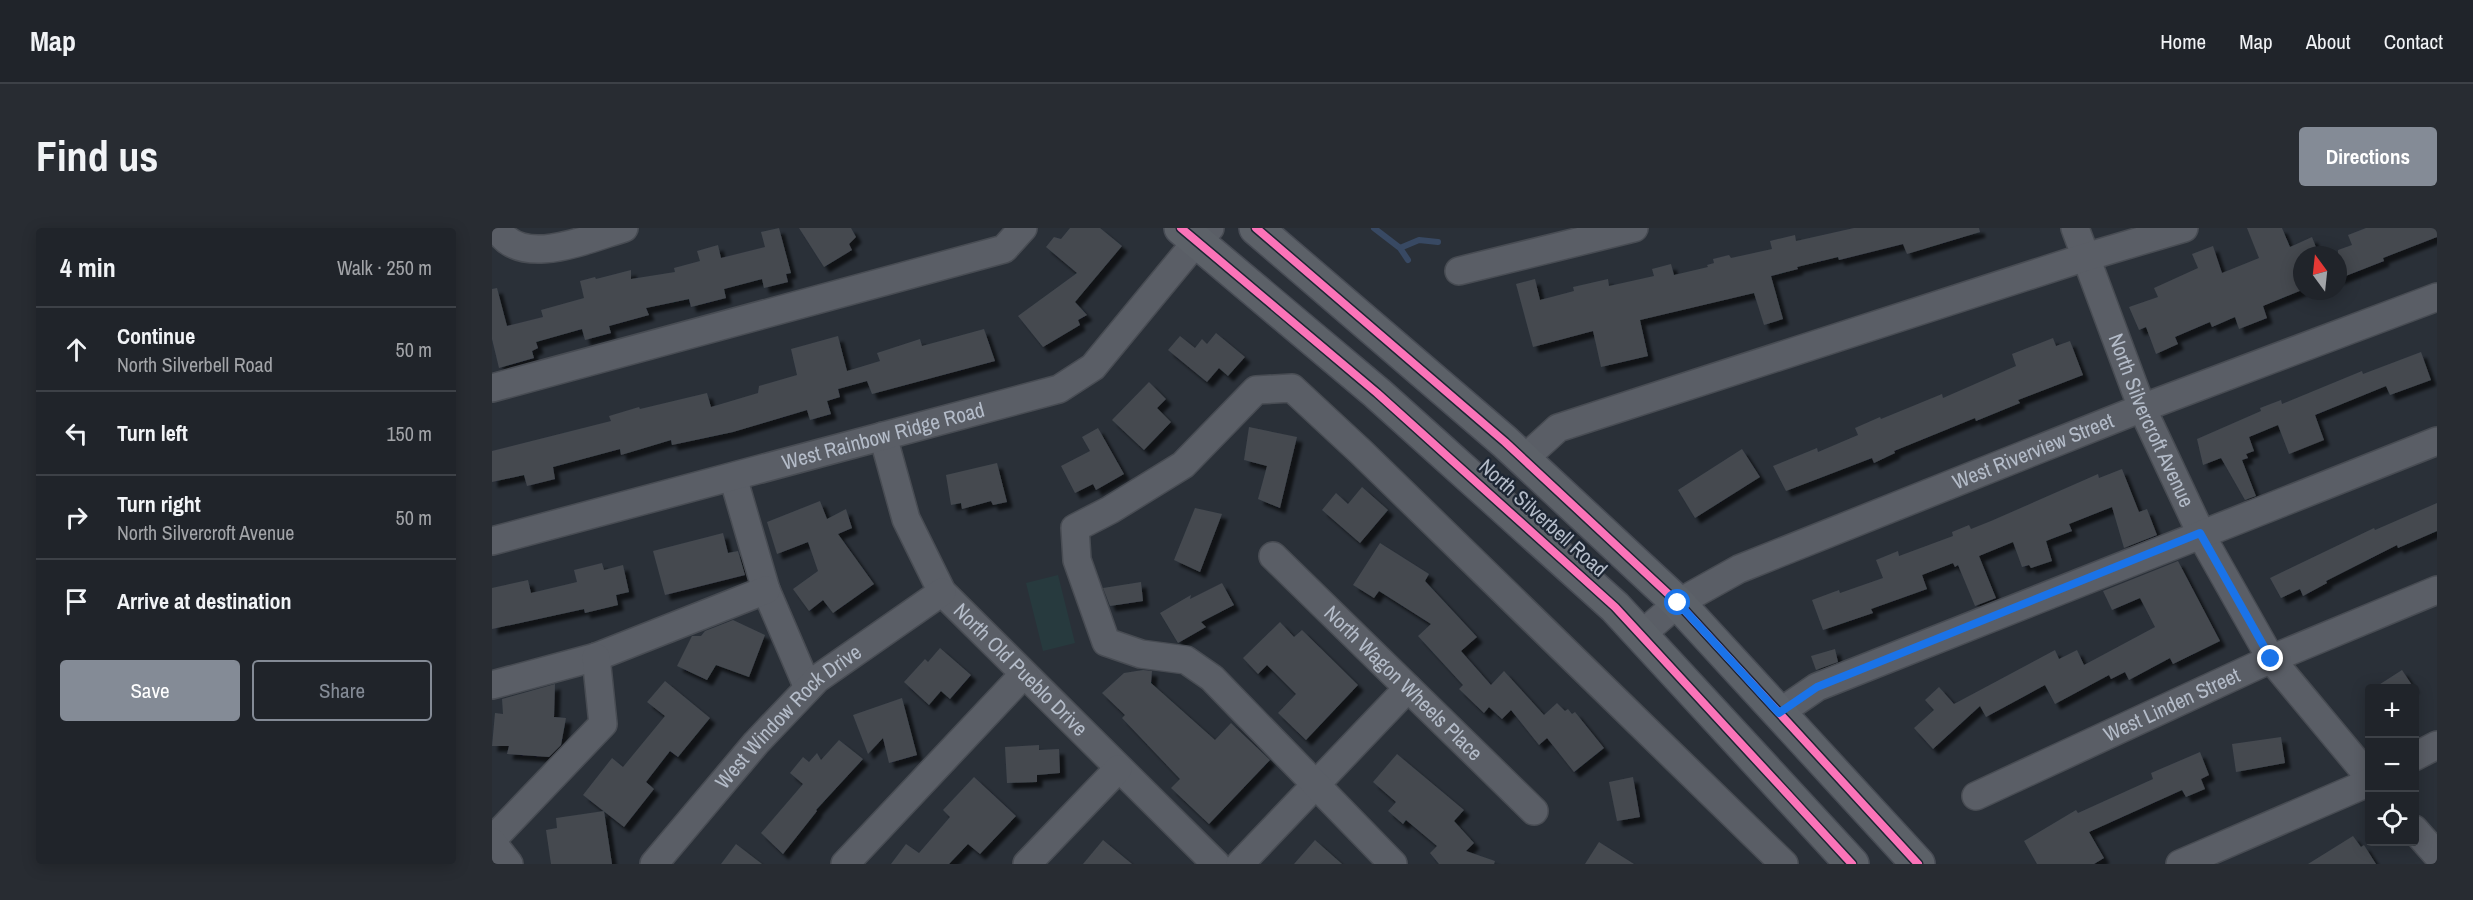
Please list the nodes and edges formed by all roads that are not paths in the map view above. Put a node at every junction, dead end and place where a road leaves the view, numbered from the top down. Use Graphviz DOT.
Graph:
graph roads {
  1 [pos="624,228"];
  2 [pos="1023,228"];
  3 [pos="1256,228"];
  4 [pos="1634,228"];
  5 [pos="2075,228"];
  6 [pos="2184,228"];
  7 [pos="1196,233"];
  8 [pos="504,244"];
  9 [pos="2086,257"];
  10 [pos="1459,271"];
  11 [pos="2437,297"];
  12 [pos="492,388"];
  13 [pos="2142,408"];
  14 [pos="883,436"];
  15 [pos="2437,441"];
  16 [pos="1524,459"];
  17 [pos="733,477"];
  18 [pos="2200,533"];
  19 [pos="492,541"];
  20 [pos="1273,556"];
  21 [pos="766,590"];
  22 [pos="2437,590"];
  23 [pos="942,592"];
  24 [pos="1678,603"];
  25 [pos="1642,634"];
  26 [pos="596,657"];
  27 [pos="2271,659"];
  28 [pos="1024,674"];
  29 [pos="492,685"];
  30 [pos="808,688"];
  31 [pos="1408,688"];
  32 [pos="1779,713"];
  33 [pos="2437,745"];
  34 [pos="2419,755"];
  35 [pos="1118,769"];
  36 [pos="2365,774"];
  37 [pos="2365,782"];
  38 [pos="1315,786"];
  39 [pos="1976,796"];
  40 [pos="1534,811"];
  41 [pos="2419,835"];
  42 [pos="492,841"];
  43 [pos="2437,855"];
  44 [pos="1773,859"];
  45 [pos="509,864"];
  46 [pos="654,864"];
  47 [pos="845,864"];
  48 [pos="1028,864"];
  49 [pos="1216,864"];
  50 [pos="1240,864"];
  51 [pos="1393,864"];
  52 [pos="1852,864"];
  53 [pos="1918,864"];
  54 [pos="2180,864"];
  1 -- 8 [label="street"];
  2 -- 12 [label="street"];
  3 -- 16 [label="main road, North Silverbell Road"];
  4 -- 10 [label="street"];
  5 -- 9 [label="street, North Silvercroft Avenue"];
  6 -- 9 [label="street"];
  7 -- 14 [label="street, West Rainbow Ridge Road"];
  7 -- 25 [label="main road, North Silverbell Road"];
  9 -- 13 [label="street, North Silvercroft Avenue"];
  9 -- 16 [label="street"];
  11 -- 13 [label="street, West Riverview Street"];
  13 -- 18 [label="street, North Silvercroft Avenue"];
  13 -- 24 [label="street, West Riverview Street"];
  14 -- 17 [label="street, West Rainbow Ridge Road"];
  14 -- 23 [label="street, North Old Pueblo Drive"];
  15 -- 18 [label="street"];
  16 -- 24 [label="main road, North Silverbell Road"];
  17 -- 19 [label="street, West Rainbow Ridge Road"];
  17 -- 21 [label="street"];
  18 -- 27 [label="street, North Silvercroft Avenue"];
  18 -- 32 [label="street"];
  20 -- 31 [label="street, North Wagon Wheels Place"];
  21 -- 26 [label="street"];
  21 -- 30 [label="street"];
  22 -- 27 [label="street, West Linden Street"];
  23 -- 28 [label="street, North Old Pueblo Drive"];
  23 -- 30 [label="street, West Window Rock Drive"];
  24 -- 25 [label="street, West Riverview Street"];
  24 -- 32 [label="main road, North Silverbell Road"];
  25 -- 52 [label="main road, North Silverbell Road"];
  26 -- 29 [label="street"];
  26 -- 42 [label="street"];
  27 -- 36 [label="street, North Silvercroft Avenue"];
  27 -- 39 [label="street, West Linden Street"];
  28 -- 35 [label="street, North Old Pueblo Drive"];
  28 -- 47 [label="street"];
  30 -- 46 [label="street, West Window Rock Drive"];
  31 -- 38 [label="street"];
  31 -- 40 [label="street, North Wagon Wheels Place"];
  32 -- 53 [label="main road, North Silverbell Road"];
  33 -- 34 [label="street"];
  35 -- 48 [label="street"];
  35 -- 49 [label="street, North Old Pueblo Drive"];
  37 -- 54 [label="street"];
  38 -- 44 [label="street"];
  38 -- 50 [label="street"];
  38 -- 51 [label="street"];
  41 -- 43 [label="street"];
  42 -- 45 [label="street"];
}
